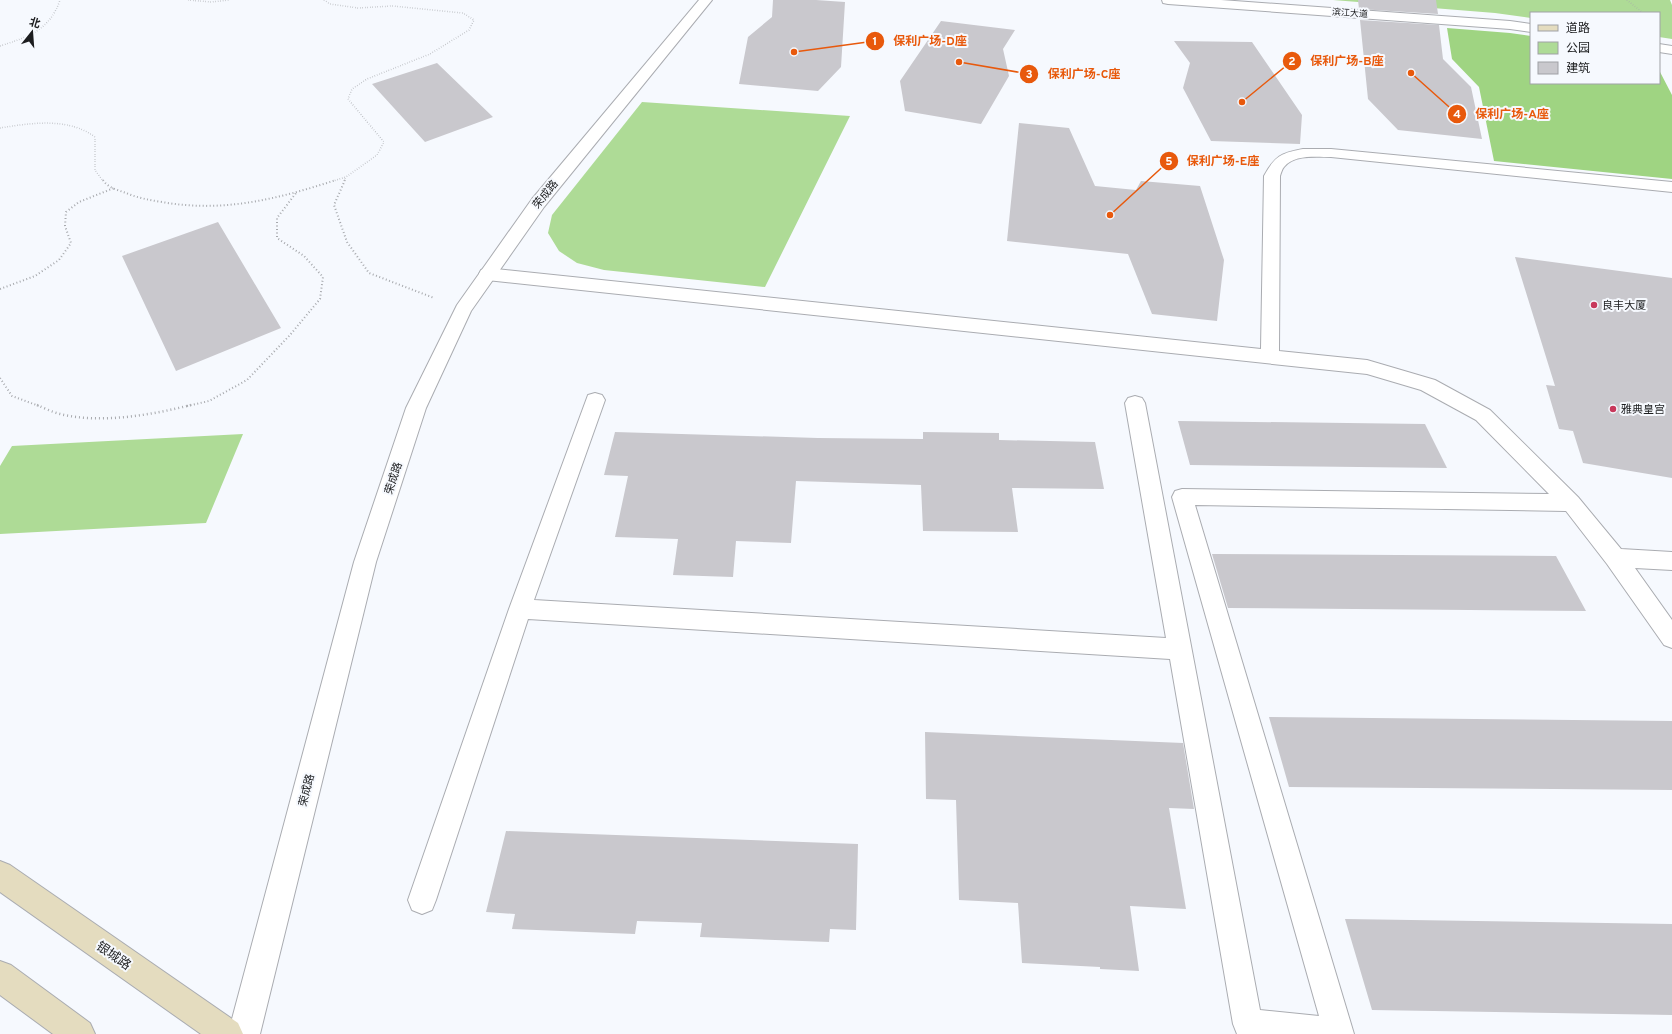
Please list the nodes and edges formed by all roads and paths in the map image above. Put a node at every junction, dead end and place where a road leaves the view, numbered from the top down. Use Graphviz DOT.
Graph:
graph roads {
  1 [pos="60,0"];
  2 [pos="188,0"];
  3 [pos="229,0"];
  4 [pos="324,0"];
  5 [pos="706,0"];
  6 [pos="1168,0"];
  7 [pos="1627,0"];
  8 [pos="1642,12"];
  9 [pos="1530,28"];
  10 [pos="0,46"];
  11 [pos="1660,48"];
  12 [pos="1672,50"];
  13 [pos="0,128"];
  14 [pos="346,177"];
  15 [pos="1672,186"];
  16 [pos="114,188"];
  17 [pos="297,193"];
  18 [pos="487,274"];
  19 [pos="0,289"];
  20 [pos="463,309"];
  21 [pos="1270,357"];
  22 [pos="0,378"];
  23 [pos="595,400"];
  24 [pos="1135,403"];
  25 [pos="1571,503"];
  26 [pos="1615,558"];
  27 [pos="1672,561"];
  28 [pos="520,609"];
  29 [pos="1672,638"];
  30 [pos="1180,649"];
  31 [pos="0,875"];
  32 [pos="422,900"];
  33 [pos="0,976"];
  34 [pos="1338,1033"];
  35 [pos="79,1034"];
  36 [pos="227,1034"];
  37 [pos="244,1034"];
  1 -- 10 [label="path"];
  2 -- 3 [label="path"];
  4 -- 14 [label="path"];
  5 -- 18 [label="street, 荣成路"];
  6 -- 9 [label="street, 滨江大道"];
  7 -- 8 [label="path"];
  11 -- 12 [label="street"];
  13 -- 16 [label="path"];
  14 -- 17 [label="path"];
  14 -- 20 [label="path"];
  15 -- 21 [label="lane"];
  16 -- 17 [label="path"];
  16 -- 19 [label="path"];
  17 -- 22 [label="path"];
  18 -- 20 [label="street, 荣成路"];
  18 -- 21 [label="lane"];
  20 -- 37 [label="street, 荣成路"];
  21 -- 25 [label="lane"];
  23 -- 28 [label="lane"];
  24 -- 30 [label="lane"];
  25 -- 26 [label="lane"];
  25 -- 34 [label="lane"];
  26 -- 27 [label="lane"];
  26 -- 29 [label="lane"];
  28 -- 30 [label="lane"];
  28 -- 32 [label="lane"];
  30 -- 34 [label="lane"];
  31 -- 36 [label="main road, 银城路"];
  33 -- 35 [label="main road"];
}
